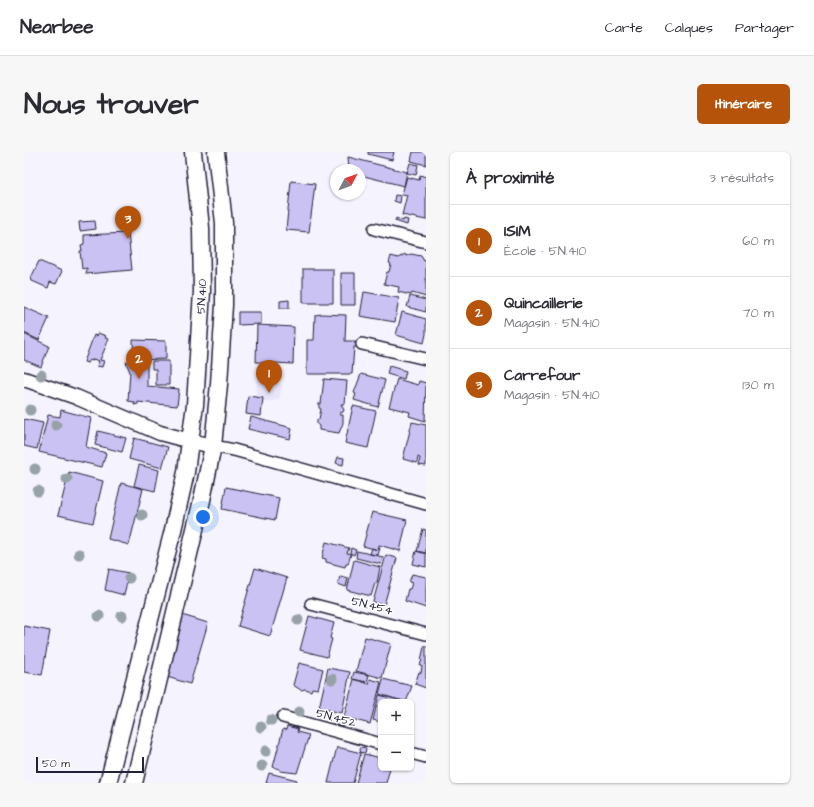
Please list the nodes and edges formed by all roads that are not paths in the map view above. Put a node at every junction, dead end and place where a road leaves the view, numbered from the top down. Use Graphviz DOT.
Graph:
graph roads {
  1 [pos="193,152"];
  2 [pos="216,152"];
  3 [pos="374,229"];
  4 [pos="426,242"];
  5 [pos="362,344"];
  6 [pos="426,359"];
  7 [pos="24,379"];
  8 [pos="190,442"];
  9 [pos="213,446"];
  10 [pos="426,504"];
  11 [pos="160,583"];
  12 [pos="180,588"];
  13 [pos="311,604"];
  14 [pos="426,634"];
  15 [pos="284,717"];
  16 [pos="378,743"];
  17 [pos="414,753"];
  18 [pos="426,757"];
  19 [pos="108,783"];
  20 [pos="134,783"];
  1 -- 8 [label="main road, 5N.410"];
  2 -- 9 [label="main road"];
  3 -- 4 [label="street"];
  5 -- 6 [label="street"];
  7 -- 8 [label="street"];
  8 -- 9 [label="street"];
  8 -- 11 [label="main road, 5N.410"];
  9 -- 10 [label="street"];
  9 -- 12 [label="main road"];
  11 -- 12 [label="main road"];
  11 -- 19 [label="main road, 5N.410"];
  12 -- 20 [label="main road"];
  13 -- 14 [label="street, 5N.454"];
  15 -- 16 [label="street, 5N.452"];
  17 -- 18 [label="street"];
}
